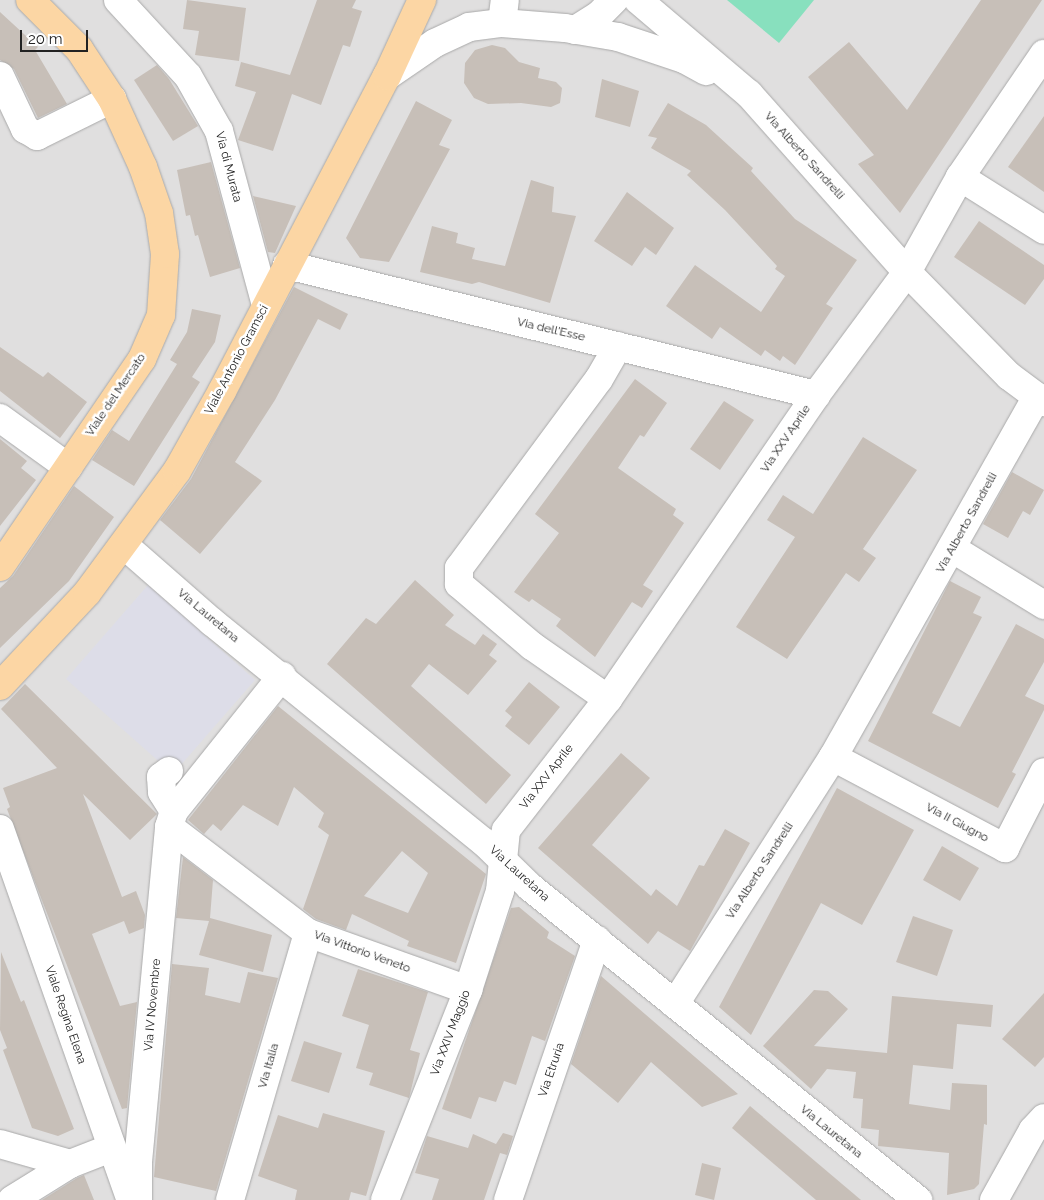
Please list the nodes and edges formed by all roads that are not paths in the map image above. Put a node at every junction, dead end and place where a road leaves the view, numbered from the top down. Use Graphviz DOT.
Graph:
graph roads {
  1 [pos="30,0"];
  2 [pos="118,0"];
  3 [pos="422,0"];
  4 [pos="586,0"];
  5 [pos="614,0"];
  6 [pos="638,0"];
  7 [pos="552,8"];
  8 [pos="504,12"];
  9 [pos="575,30"];
  10 [pos="1044,54"];
  11 [pos="0,76"];
  12 [pos="387,76"];
  13 [pos="749,94"];
  14 [pos="112,99"];
  15 [pos="960,177"];
  16 [pos="1044,230"];
  17 [pos="287,265"];
  18 [pos="907,272"];
  19 [pos="266,305"];
  20 [pos="618,346"];
  21 [pos="816,395"];
  22 [pos="1041,400"];
  23 [pos="0,418"];
  24 [pos="68,467"];
  25 [pos="124,544"];
  26 [pos="953,549"];
  27 [pos="0,568"];
  28 [pos="1044,604"];
  29 [pos="282,676"];
  30 [pos="0,686"];
  31 [pos="608,699"];
  32 [pos="833,757"];
  33 [pos="170,771"];
  34 [pos="1044,772"];
  35 [pos="172,819"];
  36 [pos="0,829"];
  37 [pos="504,862"];
  38 [pos="308,933"];
  39 [pos="597,940"];
  40 [pos="468,990"];
  41 [pos="675,1004"];
  42 [pos="1044,1118"];
  43 [pos="0,1144"];
  44 [pos="111,1148"];
  45 [pos="70,1164"];
  46 [pos="12,1200"];
  47 [pos="131,1200"];
  48 [pos="138,1200"];
  49 [pos="230,1200"];
  50 [pos="385,1200"];
  51 [pos="508,1200"];
  52 [pos="918,1200"];
  53 [pos="994,1200"];
  1 -- 14 [label="main road, Viale del Mercato"];
  2 -- 19 [label="street, Via di Murata"];
  3 -- 12 [label="main road, Viale Antonio Gramsci"];
  4 -- 7 [label="street"];
  5 -- 9 [label="street"];
  6 -- 13 [label="street, Via Alberto Sandrelli"];
  8 -- 9 [label="street, Via Alberto Sandrelli"];
  8 -- 12 [label="street, Via Alberto Sandrelli"];
  9 -- 13 [label="street, Via Alberto Sandrelli"];
  10 -- 15 [label="street, Via XXV Aprile"];
  11 -- 14 [label="street"];
  12 -- 17 [label="main road, Viale Antonio Gramsci"];
  13 -- 18 [label="street, Via Alberto Sandrelli"];
  14 -- 24 [label="main road, Viale del Mercato"];
  15 -- 16 [label="street"];
  15 -- 18 [label="street, Via XXV Aprile"];
  17 -- 19 [label="main road, Viale Antonio Gramsci"];
  17 -- 20 [label="street, Via dell'Esse"];
  18 -- 21 [label="street, Via XXV Aprile"];
  18 -- 22 [label="street, Via Alberto Sandrelli"];
  19 -- 25 [label="main road, Viale Antonio Gramsci"];
  20 -- 21 [label="street, Via dell'Esse"];
  20 -- 31 [label="street"];
  21 -- 31 [label="street, Via XXV Aprile"];
  22 -- 26 [label="street, Via Alberto Sandrelli"];
  23 -- 24 [label="street"];
  24 -- 27 [label="main road, Viale del Mercato"];
  25 -- 29 [label="street, Via Lauretana"];
  25 -- 30 [label="main road, Viale Antonio Gramsci"];
  26 -- 28 [label="street"];
  26 -- 32 [label="street, Via Alberto Sandrelli"];
  29 -- 35 [label="street"];
  29 -- 37 [label="street, Via Lauretana"];
  31 -- 37 [label="street, Via XXV Aprile"];
  32 -- 34 [label="street, Via II Giugno"];
  32 -- 41 [label="street, Via Alberto Sandrelli"];
  33 -- 35 [label="street"];
  35 -- 38 [label="street, Via Vittorio Veneto"];
  35 -- 48 [label="street, Via IV Novembre"];
  36 -- 44 [label="street, Viale Regina Elena"];
  37 -- 39 [label="street, Via Lauretana"];
  37 -- 40 [label="street, Via XXIV Maggio"];
  38 -- 40 [label="street, Via Vittorio Veneto"];
  38 -- 49 [label="street, Via Italia"];
  39 -- 41 [label="street, Via Lauretana"];
  39 -- 51 [label="street, Via Etruria"];
  40 -- 50 [label="street, Via XXIV Maggio"];
  41 -- 52 [label="street, Via Lauretana"];
  42 -- 53 [label="street"];
  43 -- 45 [label="street"];
  44 -- 45 [label="street"];
  44 -- 47 [label="street, Viale Regina Elena"];
  45 -- 46 [label="street"];
}
